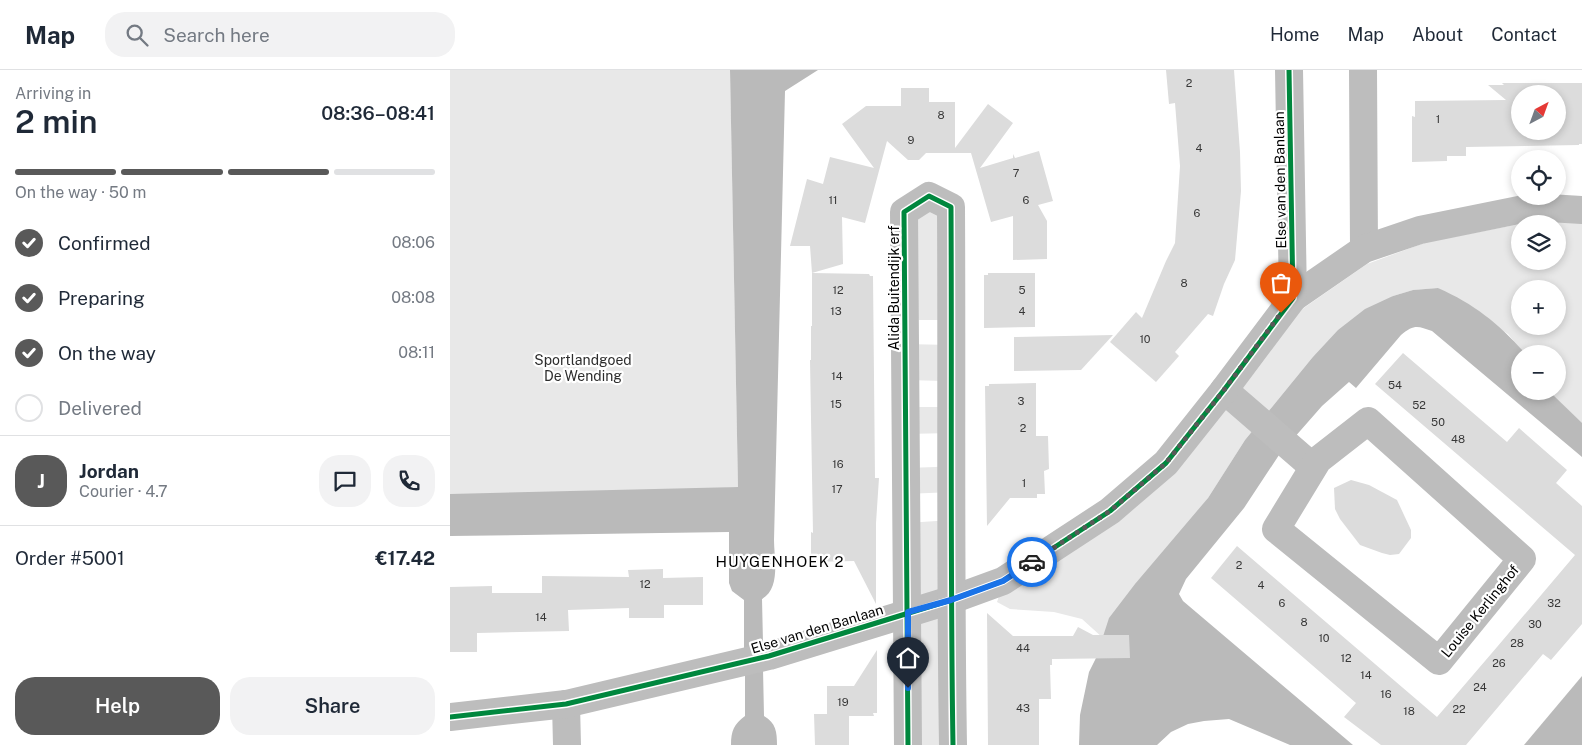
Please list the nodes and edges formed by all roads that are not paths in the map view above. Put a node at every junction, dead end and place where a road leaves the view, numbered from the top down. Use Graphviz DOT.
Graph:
graph roads {
  1 [pos="1289,70"];
  2 [pos="1363,70"];
  3 [pos="1582,210"];
  4 [pos="1364,249"];
  5 [pos="1293,298"];
  6 [pos="1224,390"];
  7 [pos="1303,459"];
  8 [pos="951,600"];
  9 [pos="908,612"];
  10 [pos="566,704"];
  11 [pos="450,717"];
  12 [pos="567,745"];
  13 [pos="908,745"];
  14 [pos="953,745"];
  1 -- 5 [label="street, Else van den Banlaan"];
  2 -- 4 [label="street"];
  3 -- 4 [label="street"];
  4 -- 5 [label="street"];
  5 -- 6 [label="street, Else van den Banlaan"];
  6 -- 7 [label="street"];
  6 -- 8 [label="street, Else van den Banlaan"];
  7 -- 7 [label="street, Louise Kerlinghof"];
  8 -- 9 [label="street, Else van den Banlaan"];
  8 -- 9 [label="street, Alida Buitendijk erf"];
  8 -- 14 [label="street, Alida Buitendijk erf"];
  9 -- 10 [label="street, Else van den Banlaan"];
  9 -- 13 [label="street, Alida Buitendijk erf"];
  10 -- 11 [label="street, Else van den Banlaan"];
  10 -- 12 [label="street"];
}
